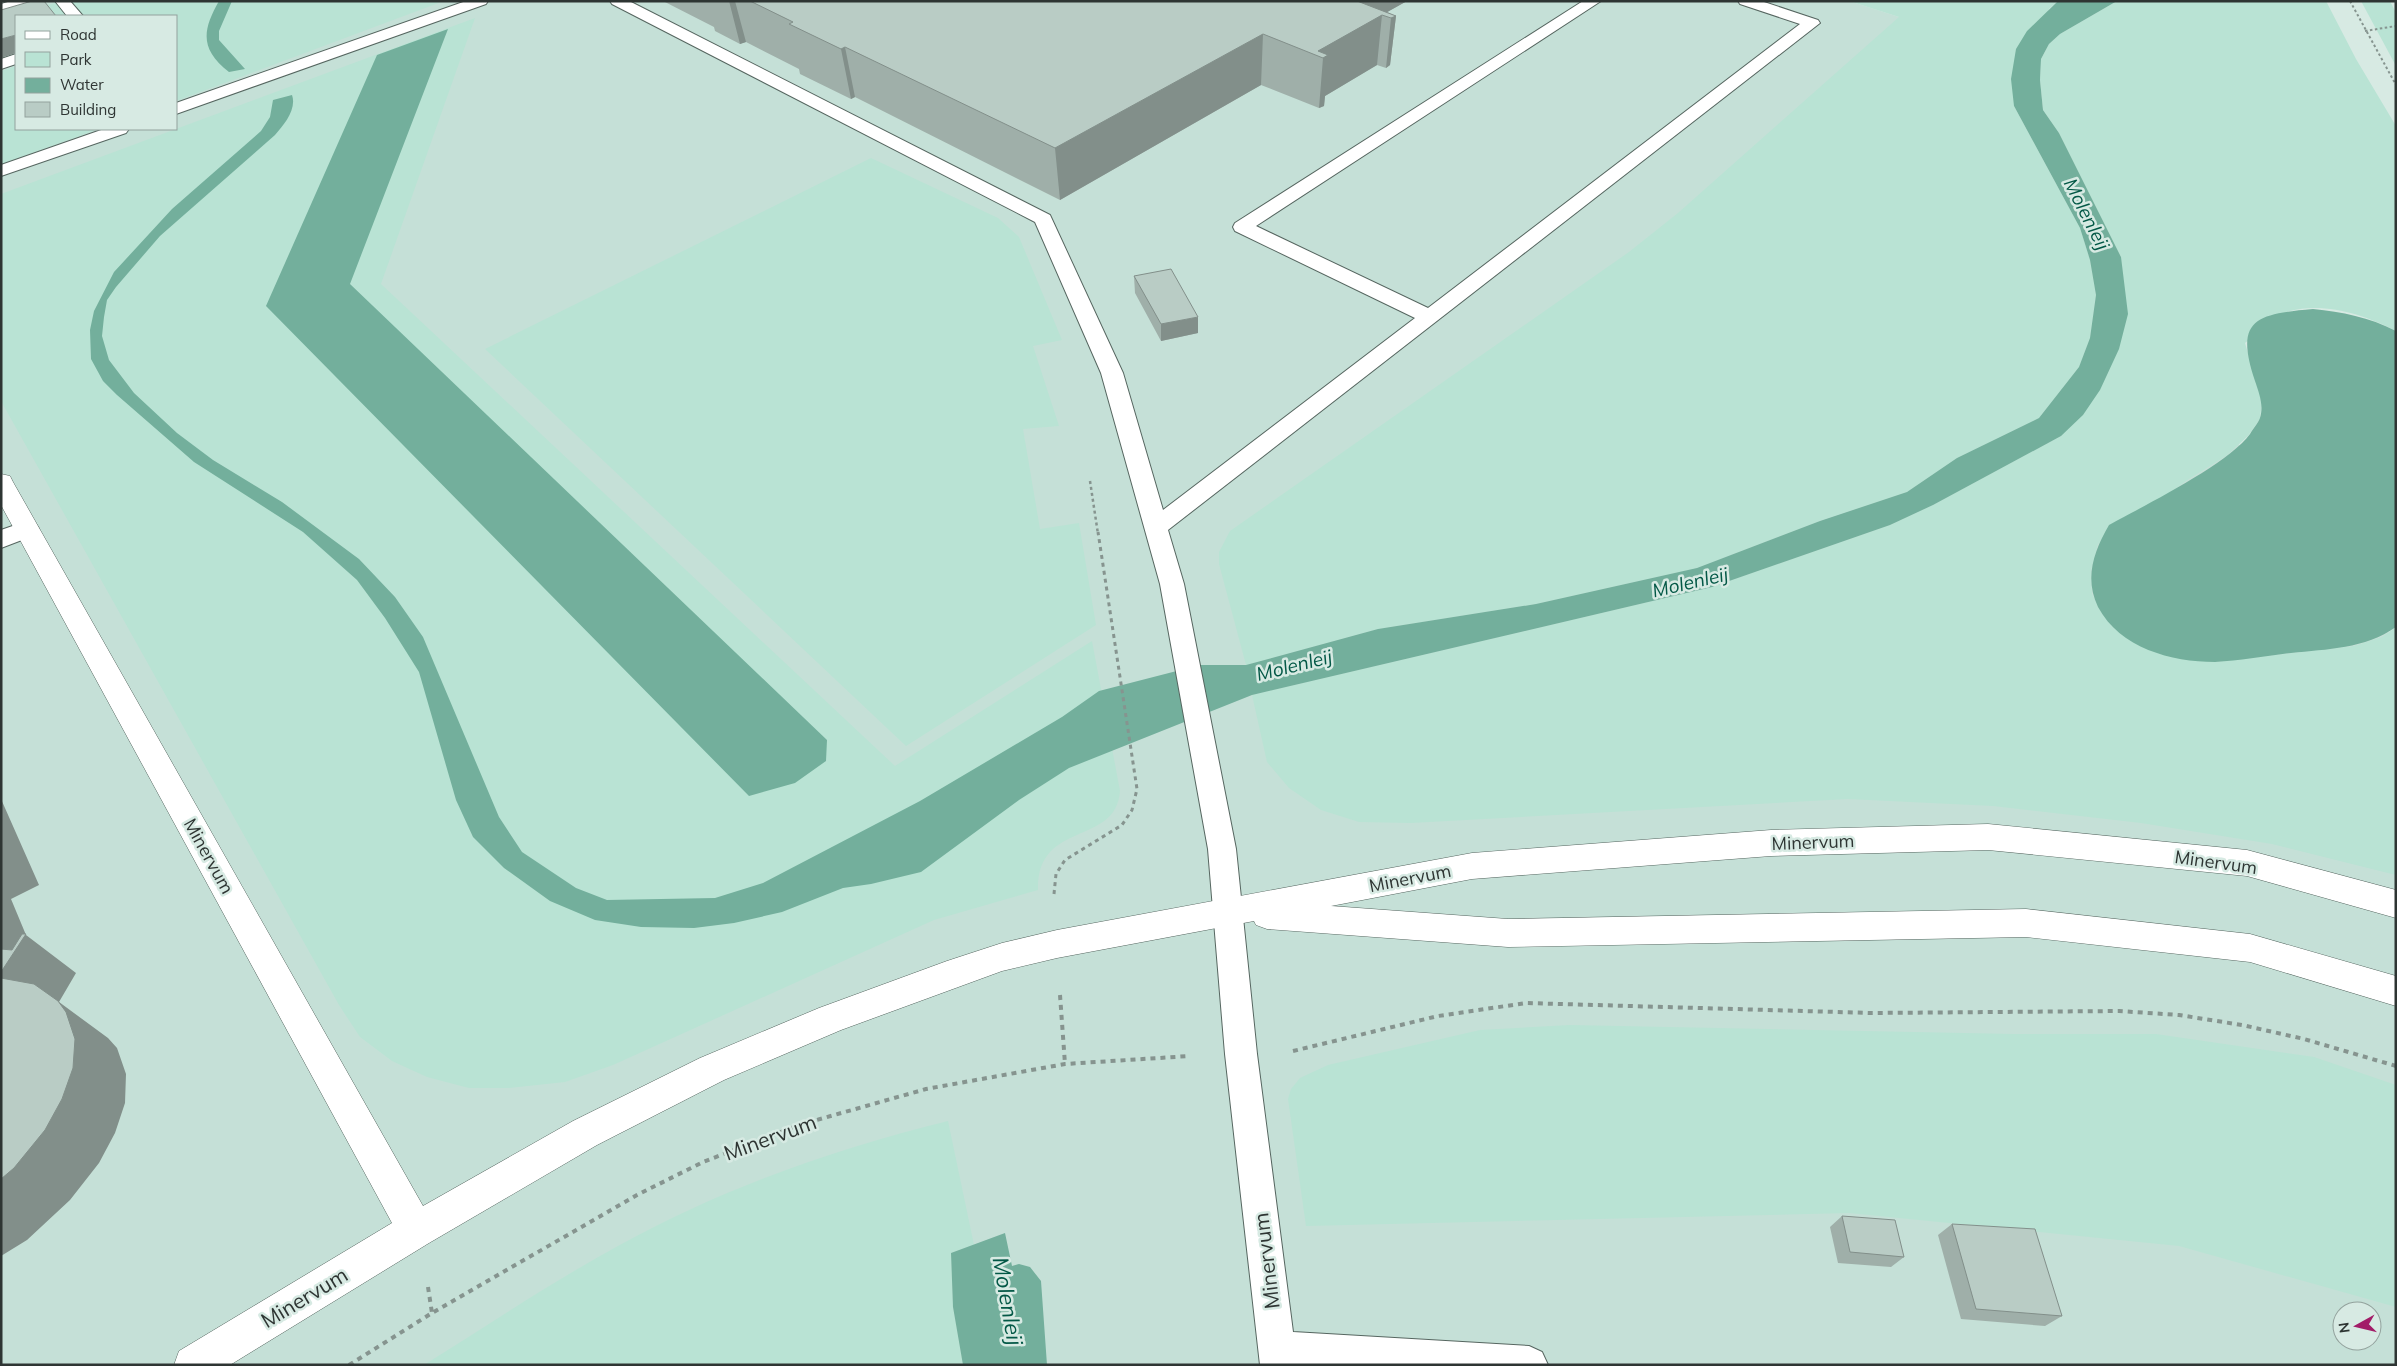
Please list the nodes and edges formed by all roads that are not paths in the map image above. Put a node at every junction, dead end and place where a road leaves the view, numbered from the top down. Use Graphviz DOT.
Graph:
graph roads {
  1 [pos="28,1"];
  2 [pos="481,1"];
  3 [pos="617,1"];
  4 [pos="1594,1"];
  5 [pos="1745,1"];
  6 [pos="62,2"];
  7 [pos="1,8"];
  8 [pos="74,15"];
  9 [pos="15,59"];
  10 [pos="1,64"];
  11 [pos="178,108"];
  12 [pos="117,130"];
  13 [pos="1,171"];
  14 [pos="1430,317"];
  15 [pos="1,482"];
  16 [pos="1155,528"];
  17 [pos="14,534"];
  18 [pos="2396,904"];
  19 [pos="1228,912"];
  20 [pos="2396,991"];
  21 [pos="416,1230"];
  22 [pos="1278,1357"];
  23 [pos="192,1365"];
  24 [pos="1529,1365"];
  1 -- 7 [label="lane"];
  2 -- 11 [label="lane"];
  3 -- 16 [label="lane"];
  4 -- 14 [label="lane"];
  5 -- 14 [label="lane"];
  6 -- 8 [label="lane"];
  9 -- 10 [label="lane"];
  12 -- 13 [label="lane"];
  14 -- 16 [label="lane"];
  15 -- 17 [label="street, Minervum"];
  16 -- 19 [label="lane"];
  17 -- 21 [label="street, Minervum"];
  18 -- 19 [label="street, Minervum"];
  19 -- 20 [label="street, Minervum"];
  19 -- 21 [label="street, Minervum"];
  19 -- 22 [label="lane, Minervum"];
  21 -- 23 [label="street, Minervum"];
  22 -- 24 [label="lane, Minervum"];
}
